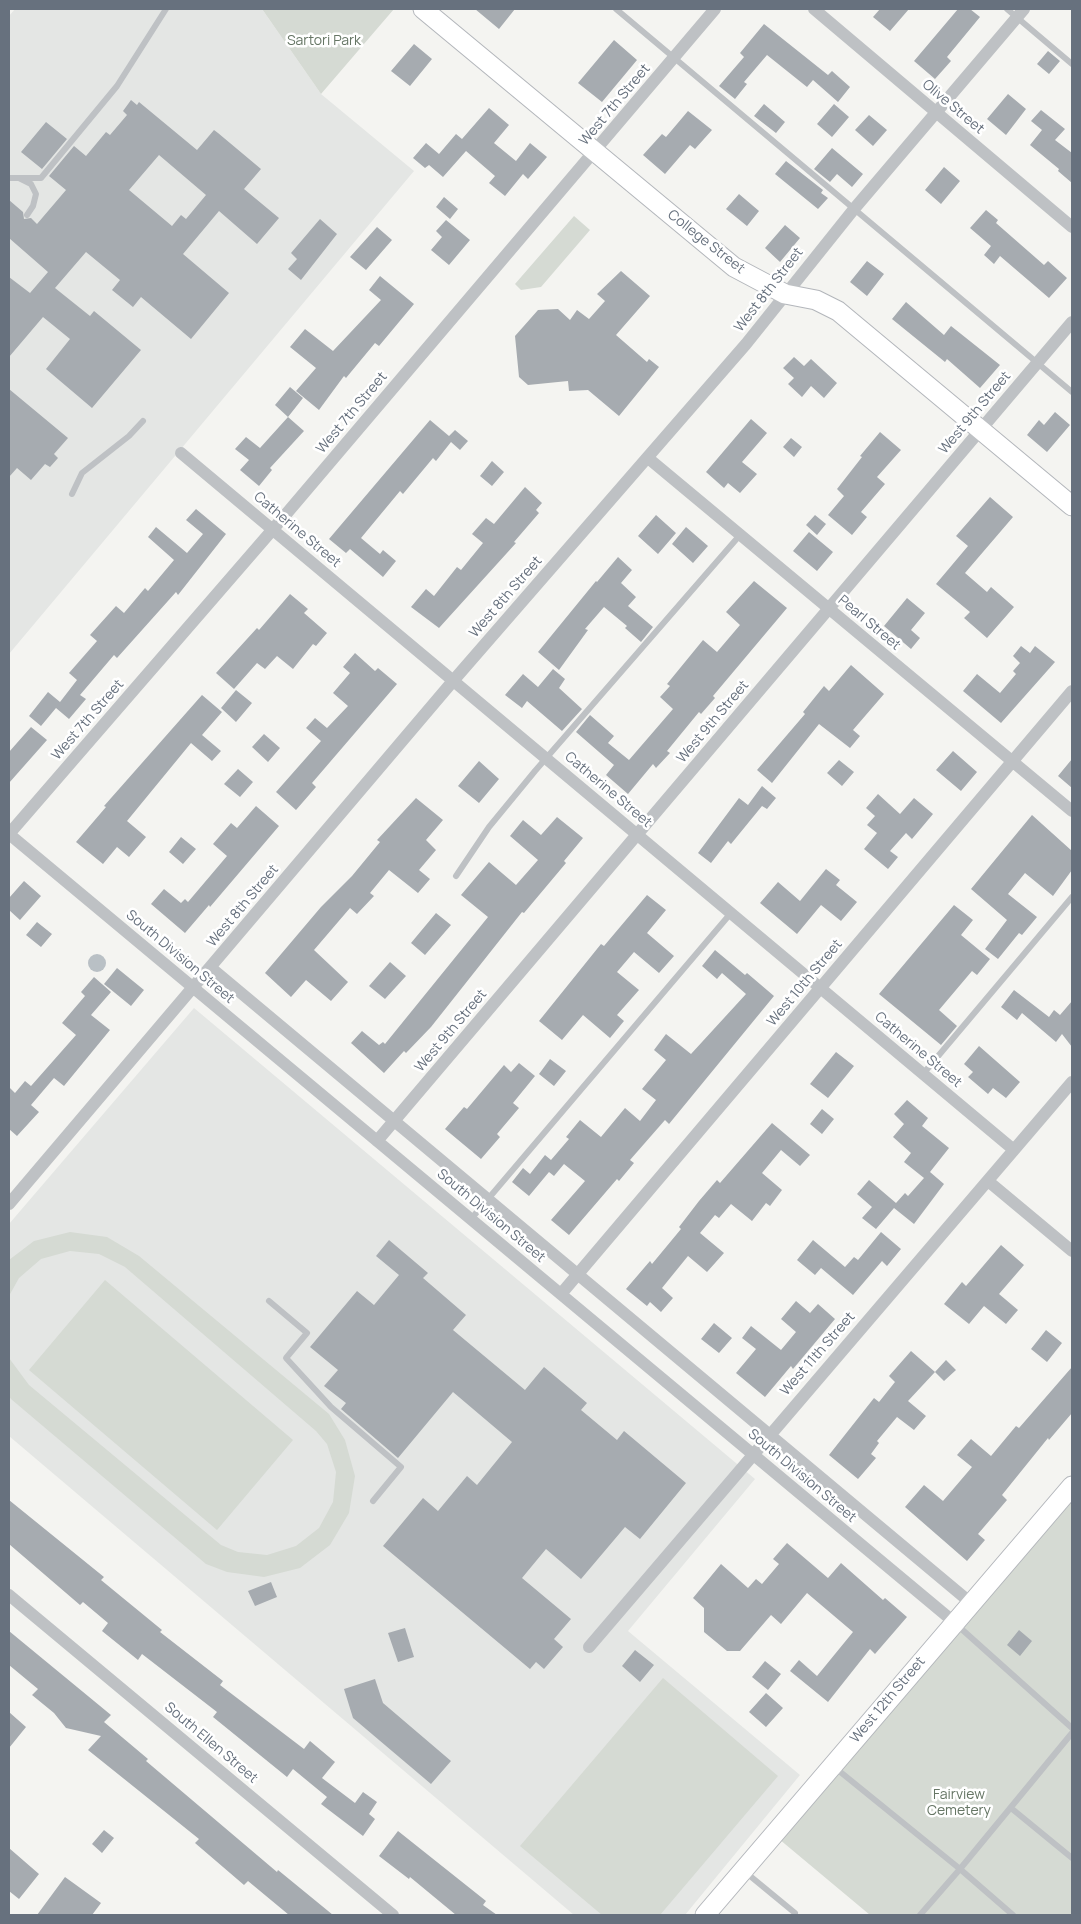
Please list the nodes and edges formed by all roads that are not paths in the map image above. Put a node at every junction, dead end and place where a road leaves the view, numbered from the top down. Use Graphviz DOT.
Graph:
graph roads {
  1 [pos="166,9"];
  2 [pos="423,9"];
  3 [pos="616,9"];
  4 [pos="715,9"];
  5 [pos="814,9"];
  6 [pos="1016,12"];
  7 [pos="674,58"];
  8 [pos="1072,64"];
  9 [pos="936,112"];
  10 [pos="595,152"];
  11 [pos="9,178"];
  12 [pos="19,178"];
  13 [pos="854,209"];
  14 [pos="27,215"];
  15 [pos="1072,228"];
  16 [pos="785,294"];
  17 [pos="1072,322"];
  18 [pos="1038,363"];
  19 [pos="1072,392"];
  20 [pos="143,421"];
  21 [pos="981,430"];
  22 [pos="182,453"];
  23 [pos="648,458"];
  24 [pos="72,494"];
  25 [pos="1072,506"];
  26 [pos="273,530"];
  27 [pos="740,535"];
  28 [pos="829,609"];
  29 [pos="453,681"];
  30 [pos="1072,691"];
  31 [pos="547,759"];
  32 [pos="1013,762"];
  33 [pos="1072,811"];
  34 [pos="9,834"];
  35 [pos="638,835"];
  36 [pos="456,876"];
  37 [pos="1072,897"];
  38 [pos="731,914"];
  39 [pos="210,967"];
  40 [pos="193,987"];
  41 [pos="820,988"];
  42 [pos="923,1074"];
  43 [pos="1072,1082"];
  44 [pos="395,1121"];
  45 [pos="377,1141"];
  46 [pos="1014,1150"];
  47 [pos="988,1181"];
  48 [pos="488,1199"];
  49 [pos="9,1204"];
  50 [pos="471,1219"];
  51 [pos="1072,1251"];
  52 [pos="578,1274"];
  53 [pos="561,1294"];
  54 [pos="269,1302"];
  55 [pos="769,1434"];
  56 [pos="753,1454"];
  57 [pos="1072,1486"];
  58 [pos="372,1501"];
  59 [pos="9,1594"];
  60 [pos="970,1603"];
  61 [pos="954,1622"];
  62 [pos="589,1647"];
  63 [pos="1072,1728"];
  64 [pos="1072,1733"];
  65 [pos="832,1766"];
  66 [pos="1011,1808"];
  67 [pos="1072,1858"];
  68 [pos="960,1869"];
  69 [pos="743,1871"];
  70 [pos="795,1913"];
  71 [pos="393,1915"];
  72 [pos="705,1915"];
  73 [pos="920,1915"];
  74 [pos="1013,1915"];
  1 -- 12 [label="lane"];
  2 -- 10 [label="street, College Street"];
  3 -- 7 [label="lane"];
  4 -- 7 [label="street, West 7th Street"];
  5 -- 9 [label="street, Olive Street"];
  6 -- 8 [label="lane"];
  6 -- 9 [label="street, West 8th Street"];
  7 -- 10 [label="street, West 7th Street"];
  7 -- 13 [label="lane"];
  9 -- 13 [label="street, West 8th Street"];
  9 -- 15 [label="street, Olive Street"];
  10 -- 16 [label="street, College Street"];
  10 -- 26 [label="street, West 7th Street"];
  11 -- 12 [label="lane"];
  12 -- 14 [label="lane"];
  13 -- 16 [label="street, West 8th Street"];
  13 -- 18 [label="lane"];
  16 -- 21 [label="street, College Street"];
  16 -- 23 [label="street, West 8th Street"];
  17 -- 18 [label="street, West 9th Street"];
  18 -- 19 [label="lane"];
  18 -- 21 [label="street, West 9th Street"];
  20 -- 24 [label="lane"];
  21 -- 25 [label="street, College Street"];
  21 -- 28 [label="street, West 9th Street"];
  22 -- 26 [label="street, Catherine Street"];
  23 -- 27 [label="street, Pearl Street"];
  23 -- 29 [label="street, West 8th Street"];
  26 -- 29 [label="street, Catherine Street"];
  26 -- 34 [label="street, West 7th Street"];
  27 -- 28 [label="street, Pearl Street"];
  27 -- 31 [label="lane"];
  28 -- 32 [label="street, Pearl Street"];
  28 -- 35 [label="street, West 9th Street"];
  29 -- 31 [label="street, Catherine Street"];
  29 -- 39 [label="street, West 8th Street"];
  30 -- 32 [label="street, West 10th Street"];
  31 -- 35 [label="street, Catherine Street"];
  31 -- 36 [label="lane"];
  32 -- 33 [label="street, Pearl Street"];
  32 -- 41 [label="street, West 10th Street"];
  34 -- 40 [label="street, South Division Street"];
  35 -- 38 [label="street, Catherine Street"];
  35 -- 44 [label="street, West 9th Street"];
  37 -- 42 [label="lane"];
  38 -- 41 [label="street, Catherine Street"];
  38 -- 48 [label="lane"];
  39 -- 40 [label="street, West 8th Street"];
  39 -- 44 [label="street, South Division Street"];
  40 -- 45 [label="street, South Division Street"];
  40 -- 49 [label="street, West 8th Street"];
  41 -- 42 [label="street, Catherine Street"];
  41 -- 52 [label="street, West 10th Street"];
  42 -- 46 [label="street, Catherine Street"];
  43 -- 46 [label="street, West 11th Street"];
  44 -- 45 [label="street, West 9th Street"];
  44 -- 48 [label="street, South Division Street"];
  45 -- 50 [label="street, South Division Street"];
  46 -- 47 [label="street, West 11th Street"];
  47 -- 51 [label="street"];
  47 -- 55 [label="street, West 11th Street"];
  48 -- 50 [label="lane"];
  48 -- 52 [label="street, South Division Street"];
  50 -- 53 [label="street, South Division Street"];
  52 -- 53 [label="street, West 10th Street"];
  52 -- 55 [label="street, South Division Street"];
  53 -- 56 [label="street, South Division Street"];
  54 -- 58 [label="lane"];
  55 -- 56 [label="street, West 11th Street"];
  55 -- 60 [label="street, South Division Street"];
  56 -- 61 [label="street, South Division Street"];
  56 -- 62 [label="street, West 11th Street"];
  57 -- 60 [label="street, West 12th Street"];
  59 -- 71 [label="street, South Ellen Street"];
  60 -- 61 [label="street, West 12th Street"];
  61 -- 63 [label="lane"];
  61 -- 65 [label="street, West 12th Street"];
  64 -- 66 [label="lane"];
  65 -- 68 [label="lane"];
  65 -- 69 [label="street, West 12th Street"];
  66 -- 67 [label="lane"];
  66 -- 68 [label="lane"];
  68 -- 73 [label="lane"];
  68 -- 74 [label="lane"];
  69 -- 70 [label="lane"];
  69 -- 72 [label="street, West 12th Street"];
}
